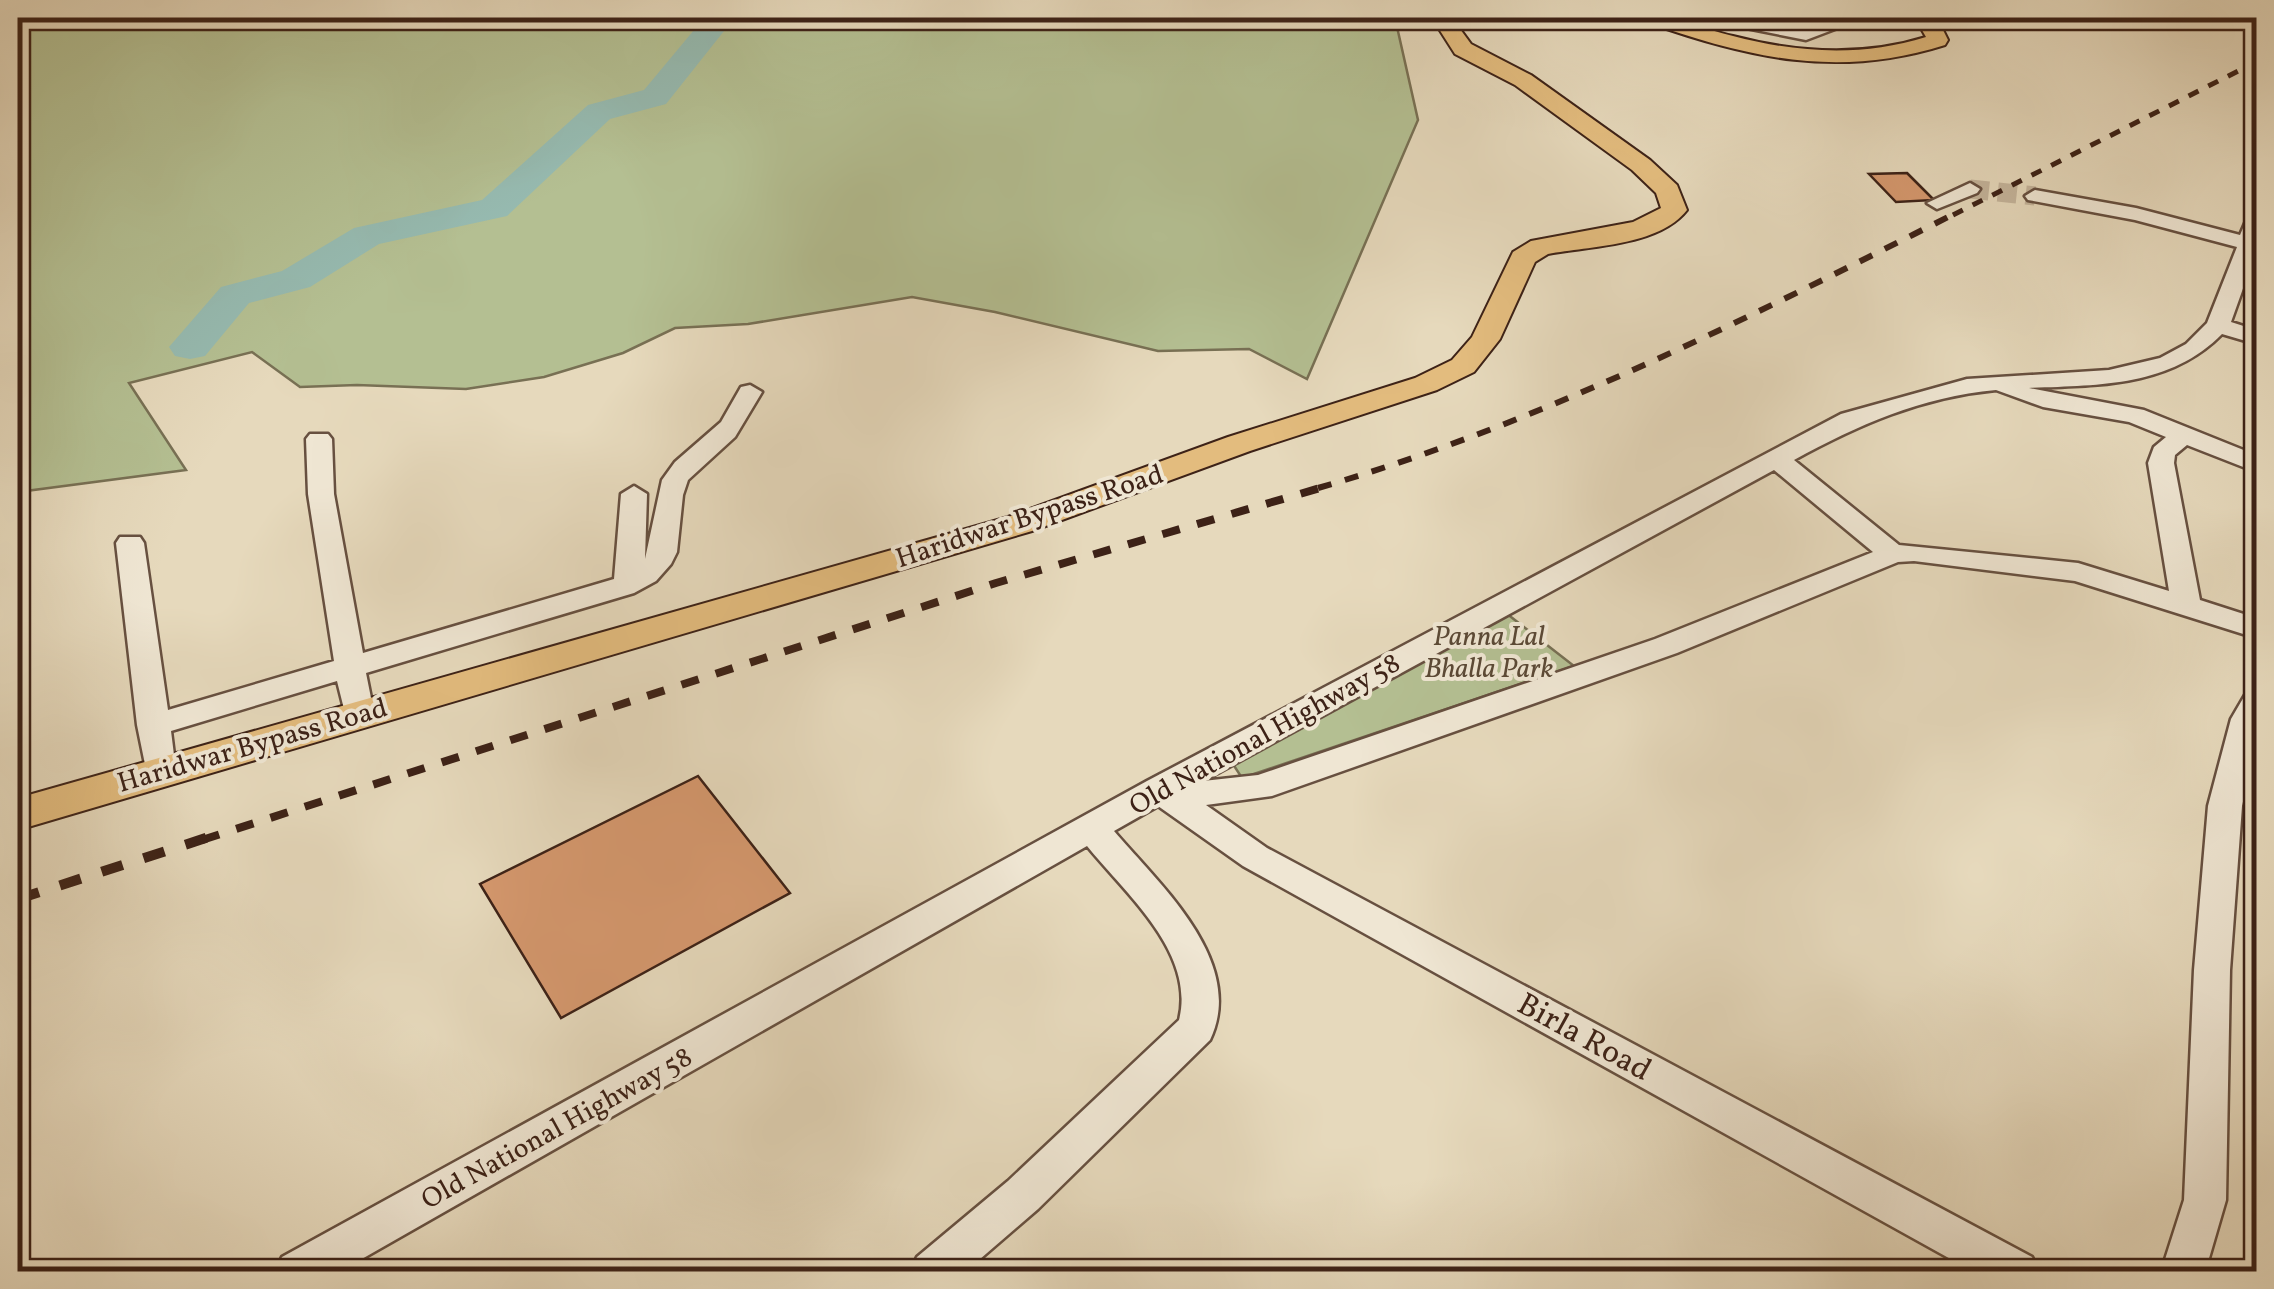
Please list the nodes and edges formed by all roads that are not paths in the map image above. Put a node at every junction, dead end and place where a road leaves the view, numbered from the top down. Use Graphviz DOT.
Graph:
graph roads {
  1 [pos="1442,18"];
  2 [pos="1772,18"];
  3 [pos="1811,18"];
  4 [pos="1856,18"];
  5 [pos="1925,18"];
  6 [pos="1658,19"];
  7 [pos="1970,188"];
  8 [pos="2036,196"];
  9 [pos="1937,203"];
  10 [pos="2250,247"];
  11 [pos="2218,325"];
  12 [pos="2256,337"];
  13 [pos="1986,384"];
  14 [pos="750,392"];
  15 [pos="2184,435"];
  16 [pos="319,439"];
  17 [pos="1774,457"];
  18 [pos="2256,464"];
  19 [pos="634,494"];
  20 [pos="130,542"];
  21 [pos="1893,554"];
  22 [pos="627,584"];
  23 [pos="2186,605"];
  24 [pos="2256,628"];
  25 [pos="350,667"];
  26 [pos="2256,703"];
  27 [pos="358,713"];
  28 [pos="153,725"];
  29 [pos="160,771"];
  30 [pos="1164,793"];
  31 [pos="18,814"];
  32 [pos="1092,828"];
  33 [pos="297,1272"];
  34 [pos="932,1272"];
  35 [pos="2018,1272"];
  36 [pos="2183,1272"];
  1 -- 27 [label="main road, Haridwar Bypass Road"];
  2 -- 3 [label="street"];
  4 -- 6 [label="street"];
  5 -- 6 [label="main road"];
  7 -- 9 [label="street"];
  8 -- 10 [label="street"];
  10 -- 11 [label="street, Old National Highway 58"];
  11 -- 12 [label="street"];
  11 -- 13 [label="street, Old National Highway 58"];
  13 -- 15 [label="street"];
  13 -- 17 [label="street, Old National Highway 58"];
  14 -- 22 [label="street"];
  15 -- 18 [label="street"];
  15 -- 23 [label="street"];
  16 -- 25 [label="street"];
  17 -- 21 [label="street"];
  17 -- 30 [label="street, Old National Highway 58"];
  19 -- 22 [label="street"];
  20 -- 28 [label="street"];
  21 -- 23 [label="street"];
  21 -- 30 [label="street"];
  22 -- 25 [label="street"];
  23 -- 24 [label="street"];
  25 -- 27 [label="street"];
  25 -- 28 [label="street"];
  26 -- 36 [label="street"];
  27 -- 29 [label="main road, Haridwar Bypass Road"];
  28 -- 29 [label="street"];
  29 -- 31 [label="main road, Haridwar Bypass Road"];
  30 -- 32 [label="street, Old National Highway 58"];
  30 -- 35 [label="street, Birla Road"];
  32 -- 33 [label="street, Old National Highway 58"];
  32 -- 34 [label="street"];
}
